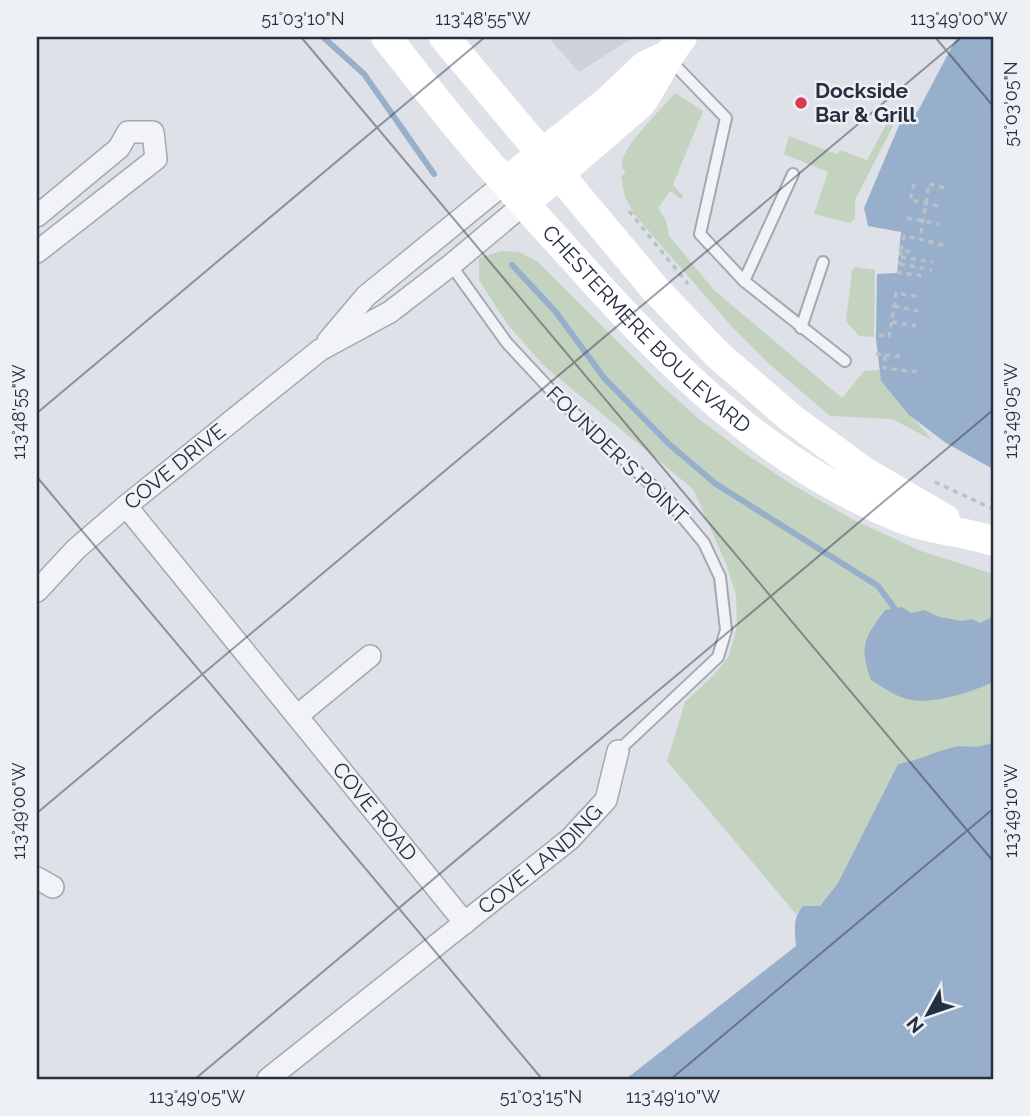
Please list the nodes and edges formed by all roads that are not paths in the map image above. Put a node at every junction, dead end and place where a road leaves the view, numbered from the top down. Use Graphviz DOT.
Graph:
graph roads {
  1 [pos="386,37"];
  2 [pos="444,37"];
  3 [pos="674,46"];
  4 [pos="549,165"];
  5 [pos="793,174"];
  6 [pos="515,193"];
  7 [pos="37,216"];
  8 [pos="37,252"];
  9 [pos="823,262"];
  10 [pos="451,265"];
  11 [pos="744,281"];
  12 [pos="801,328"];
  13 [pos="320,350"];
  14 [pos="845,362"];
  15 [pos="126,506"];
  16 [pos="982,537"];
  17 [pos="37,591"];
  18 [pos="369,656"];
  19 [pos="297,716"];
  20 [pos="618,751"];
  21 [pos="465,923"];
  22 [pos="268,1079"];
  1 -- 6 [label="main road, CHESTERMERE BOULEVARD"];
  2 -- 4 [label="main road, CHESTERMERE BOULEVARD"];
  3 -- 4 [label="main road"];
  3 -- 11 [label="lane"];
  4 -- 6 [label="main road"];
  4 -- 16 [label="main road, CHESTERMERE BOULEVARD"];
  5 -- 11 [label="lane"];
  6 -- 10 [label="street, COVE DRIVE"];
  6 -- 13 [label="street, COVE DRIVE"];
  6 -- 16 [label="main road, CHESTERMERE BOULEVARD"];
  7 -- 8 [label="street"];
  9 -- 12 [label="lane"];
  10 -- 13 [label="street, COVE DRIVE"];
  10 -- 20 [label="lane, FOUNDER'S POINT"];
  11 -- 12 [label="lane"];
  12 -- 14 [label="lane"];
  13 -- 15 [label="street, COVE DRIVE"];
  15 -- 17 [label="street, COVE DRIVE"];
  15 -- 19 [label="street, COVE ROAD"];
  18 -- 19 [label="street"];
  19 -- 21 [label="street, COVE ROAD"];
  20 -- 21 [label="street, COVE LANDING"];
  21 -- 22 [label="street"];
}
